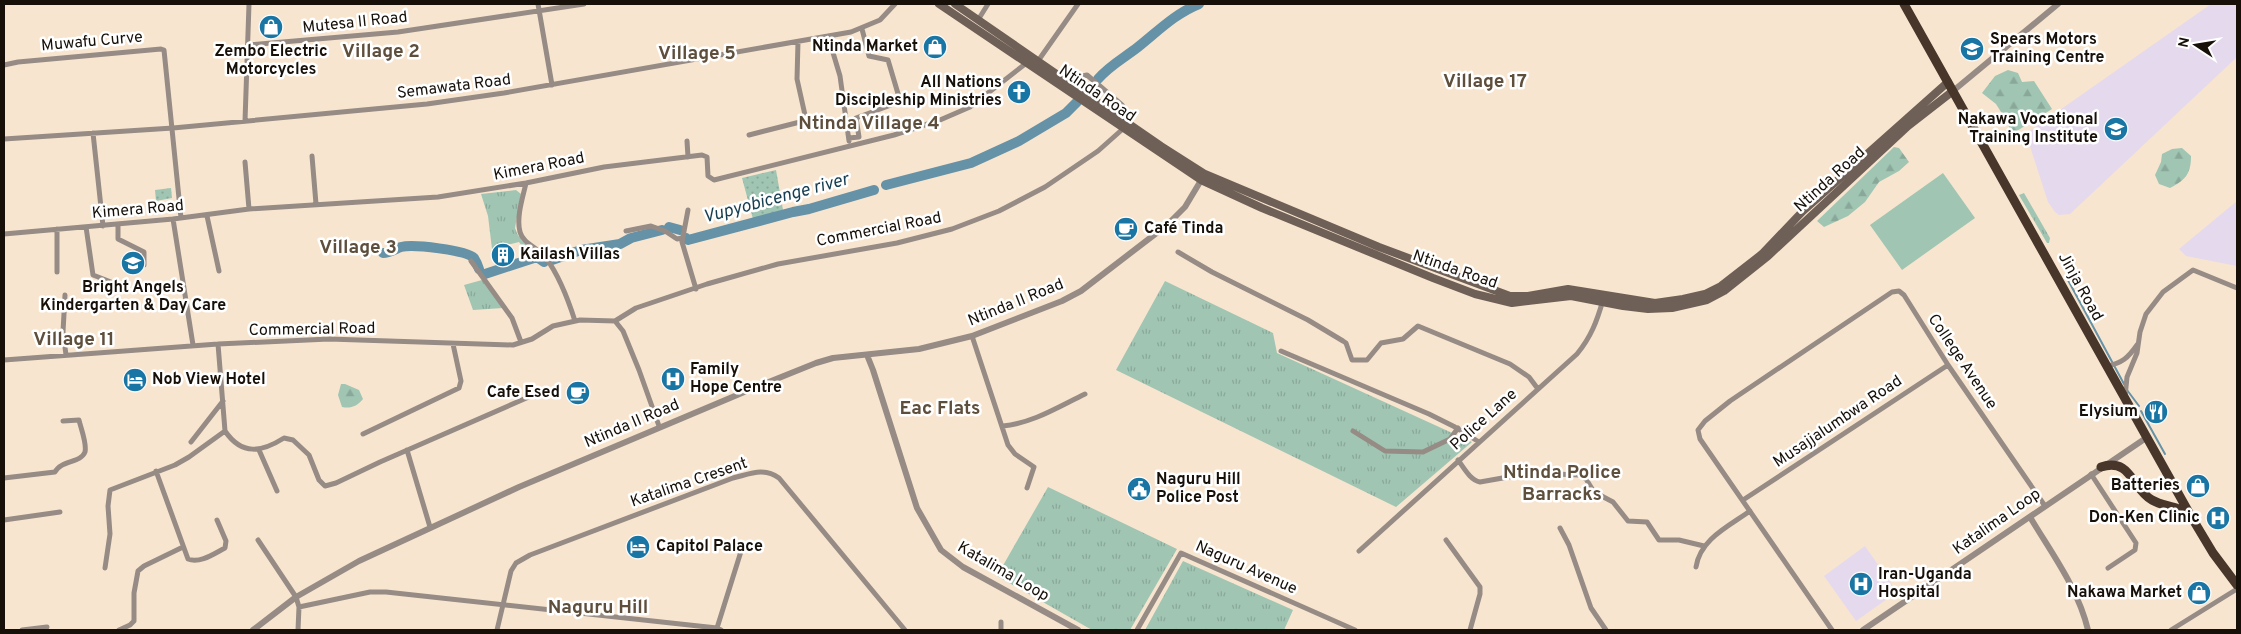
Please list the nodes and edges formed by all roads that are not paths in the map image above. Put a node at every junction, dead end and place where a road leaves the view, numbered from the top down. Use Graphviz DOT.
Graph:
graph roads {
  1 [pos="249,4"];
  2 [pos="538,4"];
  3 [pos="584,4"];
  4 [pos="895,4"];
  5 [pos="939,4"];
  6 [pos="954,4"];
  7 [pos="988,4"];
  8 [pos="1078,4"];
  9 [pos="1904,4"];
  10 [pos="2058,4"];
  11 [pos="540,11"];
  12 [pos="978,20"];
  13 [pos="862,29"];
  14 [pos="828,36"];
  15 [pos="798,42"];
  16 [pos="248,45"];
  17 [pos="1036,59"];
  18 [pos="1026,63"];
  19 [pos="4,65"];
  20 [pos="1065,80"];
  21 [pos="1948,82"];
  22 [pos="552,85"];
  23 [pos="1953,91"];
  24 [pos="245,120"];
  25 [pos="1125,124"];
  26 [pos="173,128"];
  27 [pos="93,133"];
  28 [pos="749,135"];
  29 [pos="849,138"];
  30 [pos="4,139"];
  31 [pos="687,140"];
  32 [pos="850,146"];
  33 [pos="312,156"];
  34 [pos="688,157"];
  35 [pos="245,162"];
  36 [pos="1203,177"];
  37 [pos="526,183"];
  38 [pos="316,204"];
  39 [pos="249,209"];
  40 [pos="688,210"];
  41 [pos="207,216"];
  42 [pos="182,218"];
  43 [pos="173,219"];
  44 [pos="118,224"];
  45 [pos="103,226"];
  46 [pos="86,227"];
  47 [pos="57,229"];
  48 [pos="626,231"];
  49 [pos="4,234"];
  50 [pos="682,238"];
  51 [pos="1178,252"];
  52 [pos="471,261"];
  53 [pos="144,265"];
  54 [pos="219,271"];
  55 [pos="57,272"];
  56 [pos="117,287"];
  57 [pos="696,288"];
  58 [pos="2237,288"];
  59 [pos="65,295"];
  60 [pos="1603,298"];
  61 [pos="575,321"];
  62 [pos="616,321"];
  63 [pos="972,336"];
  64 [pos="522,342"];
  65 [pos="218,344"];
  66 [pos="453,344"];
  67 [pos="2137,344"];
  68 [pos="193,346"];
  69 [pos="1281,351"];
  70 [pos="66,355"];
  71 [pos="867,355"];
  72 [pos="4,360"];
  73 [pos="1948,364"];
  74 [pos="2106,366"];
  75 [pos="1538,389"];
  76 [pos="1085,394"];
  77 [pos="531,396"];
  78 [pos="2125,400"];
  79 [pos="224,401"];
  80 [pos="63,422"];
  81 [pos="659,426"];
  82 [pos="1003,426"];
  83 [pos="1458,428"];
  84 [pos="225,431"];
  85 [pos="1353,431"];
  86 [pos="363,434"];
  87 [pos="2146,438"];
  88 [pos="191,442"];
  89 [pos="1479,442"];
  90 [pos="260,450"];
  91 [pos="407,450"];
  92 [pos="1458,460"];
  93 [pos="2101,467"];
  94 [pos="156,471"];
  95 [pos="2091,474"];
  96 [pos="4,478"];
  97 [pos="1027,488"];
  98 [pos="277,491"];
  99 [pos="1743,500"];
  100 [pos="2045,506"];
  101 [pos="1750,511"];
  102 [pos="60,512"];
  103 [pos="2030,517"];
  104 [pos="2192,518"];
  105 [pos="4,520"];
  106 [pos="216,520"];
  107 [pos="430,527"];
  108 [pos="1560,528"];
  109 [pos="258,540"];
  110 [pos="1446,540"];
  111 [pos="742,545"];
  112 [pos="1704,546"];
  113 [pos="183,548"];
  114 [pos="1359,550"];
  115 [pos="1696,567"];
  116 [pos="105,568"];
  117 [pos="2108,568"];
  118 [pos="2236,588"];
  119 [pos="296,597"];
  120 [pos="502,605"];
  121 [pos="299,607"];
  122 [pos="1001,622"];
  123 [pos="47,627"];
  124 [pos="719,629"];
  125 [pos="22,630"];
  126 [pos="119,630"];
  127 [pos="253,630"];
  128 [pos="298,630"];
  129 [pos="497,630"];
  130 [pos="906,630"];
  131 [pos="1001,630"];
  132 [pos="1078,630"];
  133 [pos="1137,630"];
  134 [pos="1355,630"];
  135 [pos="1470,630"];
  136 [pos="1606,630"];
  137 [pos="1832,630"];
  138 [pos="1863,630"];
  139 [pos="2088,630"];
  140 [pos="2170,630"];
  1 -- 16 [label="street"];
  2 -- 11 [label="street"];
  3 -- 11 [label="street, Mutesa II Road"];
  4 -- 13 [label="street, Semawata Road"];
  5 -- 18 [label="main road, Ntinda Road"];
  6 -- 12 [label="main road, Ntinda Road"];
  7 -- 12 [label="street"];
  8 -- 17 [label="street, Kimera Road"];
  9 -- 21 [label="highway, Jinja Road"];
  10 -- 23 [label="street"];
  11 -- 16 [label="street, Mutesa II Road"];
  11 -- 22 [label="street"];
  12 -- 17 [label="main road, Ntinda Road"];
  13 -- 14 [label="street, Semawata Road"];
  13 -- 29 [label="street"];
  14 -- 15 [label="street, Semawata Road"];
  14 -- 29 [label="street"];
  15 -- 22 [label="street, Semawata Road"];
  15 -- 28 [label="street"];
  16 -- 24 [label="street"];
  17 -- 18 [label="street, Kimera Road"];
  17 -- 20 [label="main road, Ntinda Road"];
  18 -- 25 [label="main road, Ntinda Road"];
  18 -- 32 [label="street, Kimera Road"];
  19 -- 26 [label="street, Muwafu Curve"];
  20 -- 25 [label="main road, Ntinda Road"];
  20 -- 25 [label="street"];
  21 -- 23 [label="highway, Jinja Road"];
  21 -- 60 [label="main road, Ntinda Road"];
  22 -- 24 [label="street, Semawata Road"];
  23 -- 60 [label="main road, Ntinda Road"];
  23 -- 74 [label="highway, Jinja Road"];
  24 -- 26 [label="street, Semawata Road"];
  25 -- 36 [label="main road, Ntinda Road"];
  25 -- 57 [label="street, Commercial Road"];
  26 -- 27 [label="street, Semawata Road"];
  26 -- 42 [label="street"];
  27 -- 30 [label="street, Semawata Road"];
  27 -- 45 [label="street"];
  29 -- 32 [label="street"];
  31 -- 34 [label="street"];
  32 -- 34 [label="street, Kimera Road"];
  33 -- 38 [label="street"];
  34 -- 37 [label="street, Kimera Road"];
  35 -- 39 [label="street"];
  36 -- 60 [label="main road, Ntinda Road"];
  36 -- 63 [label="street, Ntinda II Road"];
  37 -- 38 [label="street, Kimera Road"];
  37 -- 61 [label="street"];
  38 -- 39 [label="street, Kimera Road"];
  39 -- 41 [label="street, Kimera Road"];
  40 -- 50 [label="street"];
  41 -- 42 [label="street, Kimera Road"];
  41 -- 54 [label="street"];
  42 -- 43 [label="street, Kimera Road"];
  43 -- 44 [label="street, Kimera Road"];
  43 -- 68 [label="street"];
  44 -- 45 [label="street, Kimera Road"];
  44 -- 53 [label="street"];
  45 -- 46 [label="street, Kimera Road"];
  46 -- 47 [label="street, Kimera Road"];
  46 -- 56 [label="street"];
  47 -- 49 [label="street, Kimera Road"];
  47 -- 55 [label="street"];
  48 -- 50 [label="street"];
  50 -- 57 [label="street"];
  51 -- 75 [label="street"];
  52 -- 64 [label="street"];
  57 -- 62 [label="street, Commercial Road"];
  58 -- 67 [label="street"];
  59 -- 70 [label="street"];
  60 -- 75 [label="street, Police Lane"];
  61 -- 62 [label="street, Commercial Road"];
  61 -- 64 [label="street, Commercial Road"];
  62 -- 81 [label="street"];
  63 -- 71 [label="street, Ntinda II Road"];
  63 -- 82 [label="street"];
  64 -- 66 [label="street, Commercial Road"];
  65 -- 66 [label="street, Commercial Road"];
  65 -- 68 [label="street, Commercial Road"];
  65 -- 79 [label="street"];
  66 -- 86 [label="street"];
  67 -- 74 [label="street"];
  67 -- 78 [label="street"];
  68 -- 70 [label="street, Commercial Road"];
  69 -- 83 [label="street"];
  70 -- 72 [label="street, Commercial Road"];
  71 -- 81 [label="street, Ntinda II Road"];
  71 -- 132 [label="street, Katalima Loop"];
  73 -- 99 [label="street, Musajjalumbwa Road"];
  73 -- 99 [label="street, College Avenue"];
  73 -- 100 [label="street, College Avenue"];
  74 -- 78 [label="highway, Jinja Road"];
  75 -- 89 [label="street, Police Lane"];
  76 -- 82 [label="street"];
  77 -- 91 [label="street"];
  78 -- 87 [label="highway, Jinja Road"];
  79 -- 84 [label="street"];
  79 -- 88 [label="street"];
  80 -- 96 [label="street"];
  81 -- 107 [label="street, Ntinda II Road"];
  82 -- 97 [label="street"];
  83 -- 85 [label="street"];
  83 -- 89 [label="street"];
  84 -- 90 [label="street"];
  84 -- 94 [label="street"];
  87 -- 93 [label="street, Katalima Loop"];
  87 -- 104 [label="highway, Jinja Road"];
  89 -- 92 [label="street, Police Lane"];
  90 -- 91 [label="street"];
  90 -- 98 [label="street"];
  91 -- 107 [label="street"];
  92 -- 112 [label="street"];
  92 -- 114 [label="street, Police Lane"];
  93 -- 95 [label="street, Katalima Loop"];
  93 -- 104 [label="highway"];
  94 -- 113 [label="street"];
  94 -- 116 [label="street"];
  95 -- 100 [label="street, Katalima Loop"];
  95 -- 117 [label="street"];
  99 -- 101 [label="street"];
  100 -- 103 [label="street, Katalima Loop"];
  101 -- 112 [label="street"];
  101 -- 137 [label="street"];
  102 -- 105 [label="street"];
  103 -- 138 [label="street, Katalima Loop"];
  103 -- 139 [label="street"];
  104 -- 118 [label="highway, Jinja Road"];
  106 -- 113 [label="street"];
  107 -- 119 [label="street, Ntinda II Road"];
  108 -- 136 [label="street"];
  109 -- 119 [label="street"];
  110 -- 135 [label="street"];
  111 -- 124 [label="street"];
  112 -- 115 [label="street"];
  113 -- 126 [label="street"];
  118 -- 140 [label="street"];
  119 -- 121 [label="street"];
  119 -- 127 [label="street, Ntinda II Road"];
  120 -- 121 [label="street"];
  120 -- 124 [label="street"];
  120 -- 129 [label="street, Katalima Cresent"];
  120 -- 130 [label="street, Katalima Cresent"];
  121 -- 128 [label="street"];
  122 -- 131 [label="street"];
  123 -- 125 [label="street"];
  133 -- 134 [label="street, Naguru Avenue"];
}
